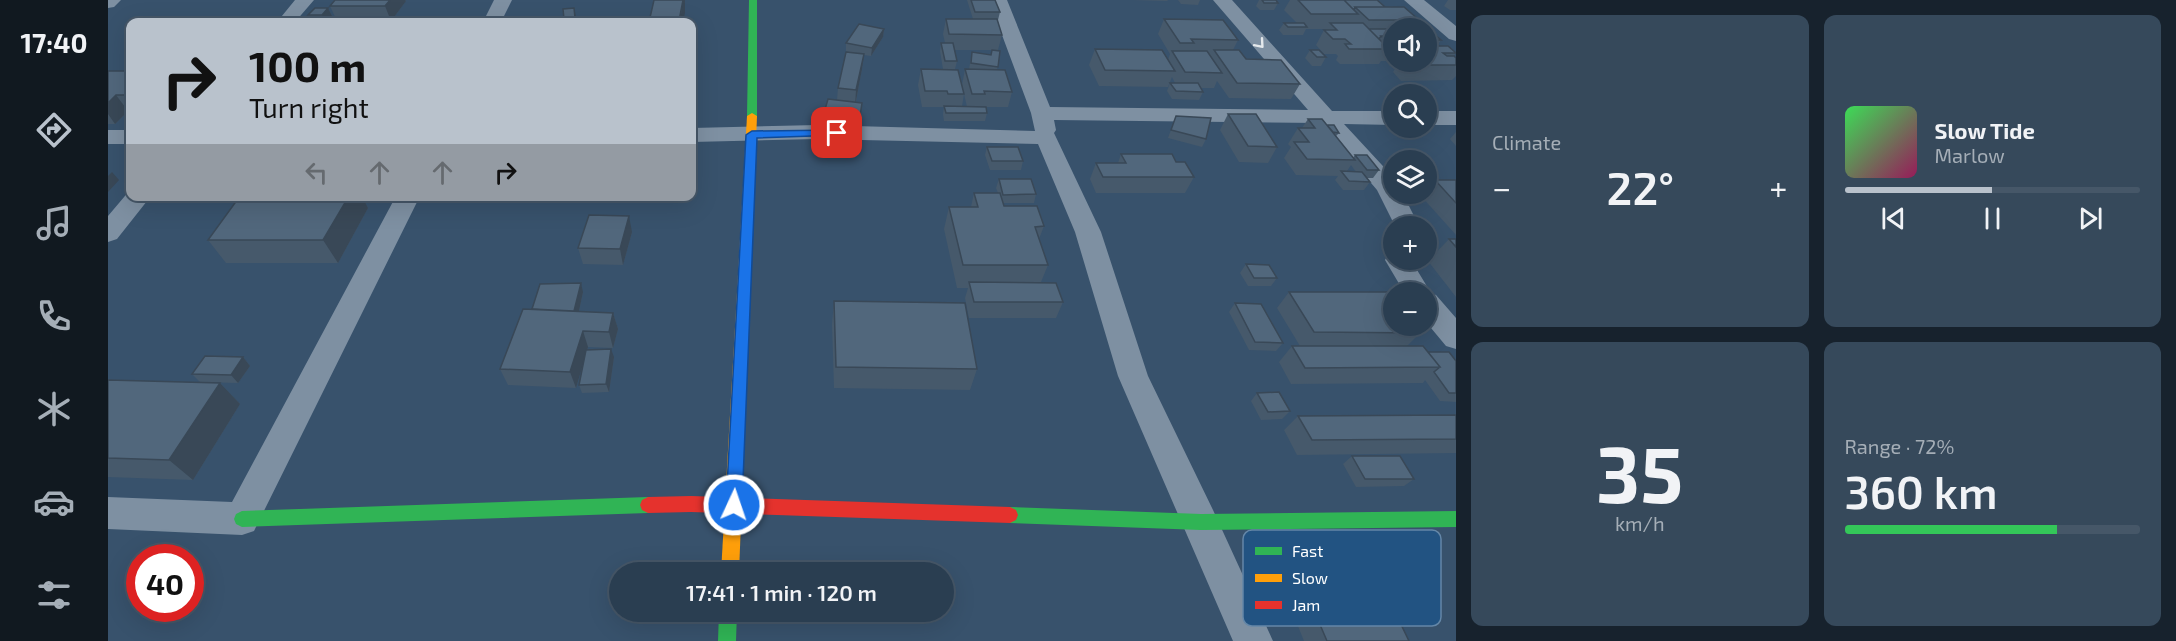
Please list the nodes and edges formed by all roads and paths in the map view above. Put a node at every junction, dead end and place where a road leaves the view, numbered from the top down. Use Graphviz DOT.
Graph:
graph roads {
  1 [pos="112,0"];
  2 [pos="305,0"];
  3 [pos="502,0"];
  4 [pos="753,0"];
  5 [pos="998,0"];
  6 [pos="1221,0"];
  7 [pos="1413,0"];
  8 [pos="108,3"];
  9 [pos="289,18"];
  10 [pos="494,18"];
  11 [pos="1456,35"];
  12 [pos="1324,117"];
  13 [pos="1383,118"];
  14 [pos="1437,118"];
  15 [pos="1456,118"];
  16 [pos="1044,126"];
  17 [pos="696,135"];
  18 [pos="752,135"];
  19 [pos="108,137"];
  20 [pos="126,137"];
  21 [pos="135,201"];
  22 [pos="405,201"];
  23 [pos="1402,216"];
  24 [pos="108,232"];
  25 [pos="1437,315"];
  26 [pos="1456,338"];
  27 [pos="734,505"];
  28 [pos="108,513"];
  29 [pos="242,519"];
  30 [pos="1456,519"];
  31 [pos="1201,522"];
  32 [pos="731,562"];
  33 [pos="1243,618"];
  34 [pos="728,622"];
  35 [pos="1246,626"];
  36 [pos="727,641"];
  37 [pos="1253,641"];
  1 -- 8 [label="street"];
  2 -- 9 [label="street"];
  3 -- 10 [label="street"];
  4 -- 18 [label="street"];
  5 -- 16 [label="street"];
  6 -- 12 [label="street, one-way"];
  7 -- 11 [label="street"];
  12 -- 13 [label="street"];
  12 -- 16 [label="street"];
  12 -- 23 [label="street"];
  14 -- 15 [label="street"];
  16 -- 18 [label="street"];
  16 -- 31 [label="street"];
  17 -- 18 [label="street"];
  18 -- 27 [label="street"];
  19 -- 20 [label="street"];
  21 -- 24 [label="street"];
  22 -- 29 [label="street"];
  25 -- 26 [label="street"];
  27 -- 29 [label="street"];
  27 -- 31 [label="street"];
  27 -- 32 [label="street"];
  28 -- 29 [label="street"];
  30 -- 31 [label="street"];
  31 -- 33 [label="street"];
  34 -- 36 [label="street"];
  35 -- 37 [label="street"];
}
